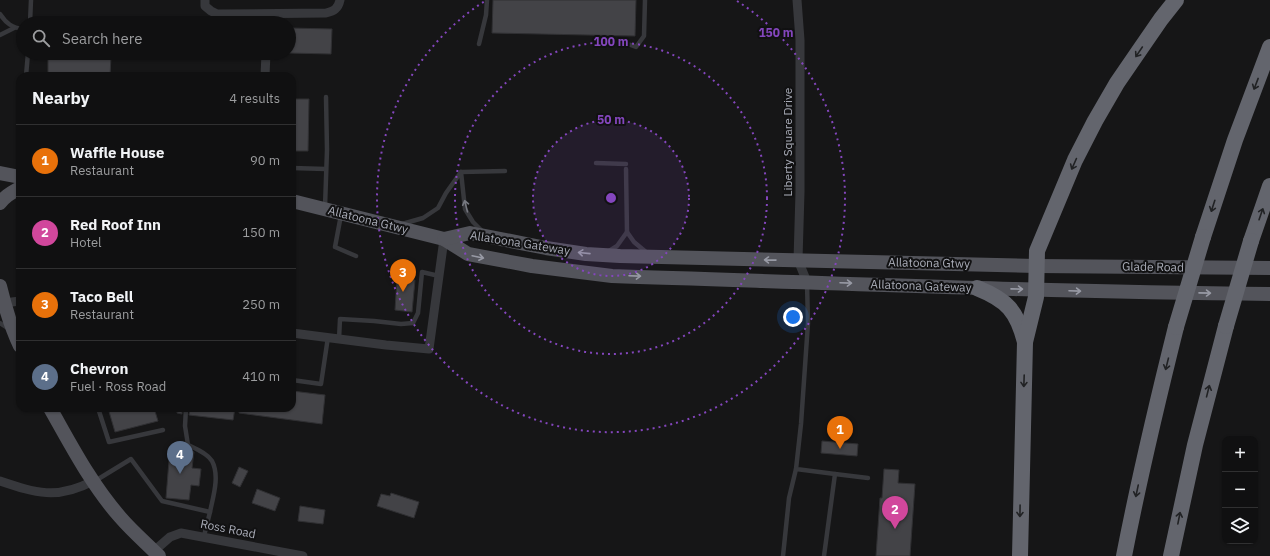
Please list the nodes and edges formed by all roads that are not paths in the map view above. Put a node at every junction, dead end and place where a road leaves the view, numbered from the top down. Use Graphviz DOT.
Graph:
graph roads {
  1 [pos="31,0"];
  2 [pos="487,0"];
  3 [pos="645,0"];
  4 [pos="797,0"];
  5 [pos="1176,0"];
  6 [pos="205,3"];
  7 [pos="339,4"];
  8 [pos="267,13"];
  9 [pos="0,14"];
  10 [pos="30,16"];
  11 [pos="14,28"];
  12 [pos="0,35"];
  13 [pos="479,44"];
  14 [pos="628,44"];
  15 [pos="1270,47"];
  16 [pos="27,60"];
  17 [pos="266,60"];
  18 [pos="26,72"];
  19 [pos="265,72"];
  20 [pos="326,97"];
  21 [pos="596,163"];
  22 [pos="296,168"];
  23 [pos="326,169"];
  24 [pos="504,171"];
  25 [pos="461,172"];
  26 [pos="0,173"];
  27 [pos="16,176"];
  28 [pos="1270,186"];
  29 [pos="16,190"];
  30 [pos="296,202"];
  31 [pos="0,203"];
  32 [pos="325,209"];
  33 [pos="342,213"];
  34 [pos="394,226"];
  35 [pos="627,232"];
  36 [pos="488,237"];
  37 [pos="444,239"];
  38 [pos="603,255"];
  39 [pos="356,256"];
  40 [pos="652,256"];
  41 [pos="798,260"];
  42 [pos="823,261"];
  43 [pos="1036,266"];
  44 [pos="1270,268"];
  45 [pos="439,276"];
  46 [pos="807,282"];
  47 [pos="0,286"];
  48 [pos="977,288"];
  49 [pos="1036,290"];
  50 [pos="1270,294"];
  51 [pos="16,302"];
  52 [pos="2,304"];
  53 [pos="0,323"];
  54 [pos="13,332"];
  55 [pos="296,333"];
  56 [pos="328,337"];
  57 [pos="16,338"];
  58 [pos="339,339"];
  59 [pos="1025,342"];
  60 [pos="296,381"];
  61 [pos="52,412"];
  62 [pos="99,412"];
  63 [pos="186,412"];
  64 [pos="163,430"];
  65 [pos="796,469"];
  66 [pos="836,474"];
  67 [pos="868,478"];
  68 [pos="93,481"];
  69 [pos="0,482"];
  70 [pos="210,512"];
  71 [pos="204,536"];
  72 [pos="156,553"];
  73 [pos="303,556"];
  74 [pos="783,556"];
  75 [pos="824,556"];
  76 [pos="1020,556"];
  77 [pos="1124,556"];
  78 [pos="1172,556"];
  1 -- 10 [label="lane"];
  2 -- 13 [label="lane"];
  3 -- 14 [label="lane"];
  4 -- 41 [label="street, Liberty Square Drive"];
  5 -- 43 [label="highway, one-way"];
  6 -- 8 [label="street"];
  7 -- 8 [label="street"];
  9 -- 11 [label="lane"];
  11 -- 12 [label="lane"];
  15 -- 77 [label="highway, one-way, bridge"];
  16 -- 18 [label="lane"];
  17 -- 19 [label="street"];
  20 -- 23 [label="lane"];
  21 -- 35 [label="lane"];
  22 -- 23 [label="lane"];
  23 -- 32 [label="lane"];
  24 -- 25 [label="lane"];
  25 -- 34 [label="lane"];
  36 -- 25 [label="lane, one-way"];
  26 -- 27 [label="main road"];
  78 -- 28 [label="highway, one-way, bridge"];
  29 -- 31 [label="main road"];
  30 -- 32 [label="main road, Allatoona Gtwy"];
  32 -- 33 [label="main road, Allatoona Gtwy"];
  33 -- 34 [label="main road, Allatoona Gtwy"];
  33 -- 39 [label="lane"];
  34 -- 37 [label="main road, Allatoona Gtwy"];
  35 -- 38 [label="lane"];
  35 -- 40 [label="lane"];
  36 -- 37 [label="main road, Allatoona Gateway"];
  38 -- 36 [label="main road, Allatoona Gateway, one-way"];
  37 -- 45 [label="street"];
  37 -- 46 [label="main road, Allatoona Gateway, one-way"];
  38 -- 40 [label="main road, Allatoona Gateway"];
  41 -- 40 [label="main road, Allatoona Gateway, one-way"];
  41 -- 42 [label="main road, Allatoona Gateway"];
  41 -- 46 [label="street, Liberty Square Drive"];
  42 -- 43 [label="main road, Allatoona Gtwy"];
  43 -- 44 [label="main road, Glade Road"];
  43 -- 49 [label="highway"];
  45 -- 58 [label="lane"];
  45 -- 58 [label="street"];
  46 -- 48 [label="main road, Allatoona Gateway, one-way"];
  46 -- 65 [label="lane"];
  47 -- 52 [label="main road"];
  48 -- 49 [label="main road, Allatoona Gateway, one-way"];
  48 -- 59 [label="highway"];
  49 -- 50 [label="main road, one-way"];
  49 -- 59 [label="highway"];
  51 -- 52 [label="street"];
  52 -- 54 [label="main road"];
  53 -- 54 [label="lane"];
  54 -- 57 [label="main road"];
  55 -- 56 [label="street"];
  56 -- 58 [label="street"];
  56 -- 60 [label="lane"];
  59 -- 76 [label="highway, one-way"];
  61 -- 68 [label="main road"];
  62 -- 64 [label="lane"];
  63 -- 70 [label="lane"];
  65 -- 66 [label="lane"];
  65 -- 74 [label="lane"];
  66 -- 67 [label="lane"];
  66 -- 75 [label="lane"];
  68 -- 69 [label="street"];
  68 -- 70 [label="lane"];
  68 -- 72 [label="main road"];
  70 -- 71 [label="lane"];
  71 -- 72 [label="street, Ross Road"];
  71 -- 73 [label="street, Ross Road"];
}
